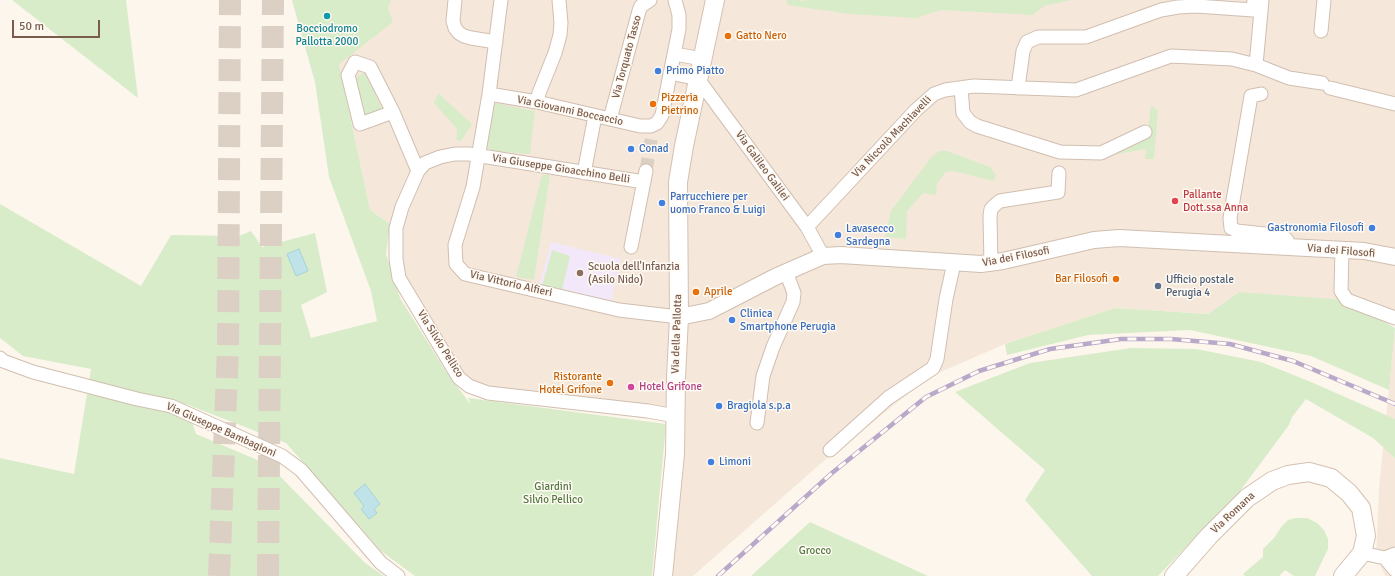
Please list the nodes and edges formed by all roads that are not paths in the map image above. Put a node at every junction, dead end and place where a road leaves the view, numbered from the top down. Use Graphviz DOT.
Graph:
graph roads {
  1 [pos="456,0"];
  2 [pos="501,0"];
  3 [pos="559,0"];
  4 [pos="650,0"];
  5 [pos="675,0"];
  6 [pos="715,0"];
  7 [pos="1254,0"];
  8 [pos="1262,0"];
  9 [pos="1324,0"];
  10 [pos="1321,32"];
  11 [pos="496,42"];
  12 [pos="674,54"];
  13 [pos="702,59"];
  14 [pos="1256,65"];
  15 [pos="670,73"];
  16 [pos="698,79"];
  17 [pos="962,88"];
  18 [pos="1018,88"];
  19 [pos="489,94"];
  20 [pos="1261,94"];
  21 [pos="537,102"];
  22 [pos="1395,104"];
  23 [pos="393,112"];
  24 [pos="595,116"];
  25 [pos="610,119"];
  26 [pos="1145,132"];
  27 [pos="479,155"];
  28 [pos="418,171"];
  29 [pos="584,173"];
  30 [pos="1059,173"];
  31 [pos="807,227"];
  32 [pos="631,247"];
  33 [pos="1288,247"];
  34 [pos="1342,250"];
  35 [pos="823,256"];
  36 [pos="1395,257"];
  37 [pos="954,263"];
  38 [pos="992,264"];
  39 [pos="786,272"];
  40 [pos="679,317"];
  41 [pos="1395,318"];
  42 [pos="0,358"];
  43 [pos="675,416"];
  44 [pos="757,423"];
  45 [pos="830,450"];
  46 [pos="1362,554"];
  47 [pos="1390,556"];
  48 [pos="1395,570"];
  49 [pos="398,576"];
  50 [pos="663,576"];
  51 [pos="1174,576"];
  52 [pos="1343,576"];
  1 -- 11 [label="street"];
  2 -- 11 [label="street"];
  3 -- 21 [label="street"];
  4 -- 25 [label="street, Via Torquato Tasso"];
  5 -- 12 [label="street"];
  6 -- 13 [label="main road, Via della Pallotta"];
  7 -- 18 [label="street"];
  8 -- 14 [label="street"];
  9 -- 10 [label="street"];
  11 -- 19 [label="street"];
  12 -- 13 [label="street"];
  12 -- 15 [label="street"];
  13 -- 16 [label="main road, Via della Pallotta"];
  14 -- 18 [label="street, Via Niccolò Machiavelli"];
  14 -- 22 [label="street, Via Niccolò Machiavelli"];
  15 -- 16 [label="street"];
  15 -- 25 [label="street, Via Giovanni Boccaccio"];
  16 -- 31 [label="street, Via Galileo Galilei"];
  16 -- 40 [label="main road, Via della Pallotta"];
  17 -- 18 [label="street, Via Niccolò Machiavelli"];
  17 -- 26 [label="street"];
  17 -- 31 [label="street, Via Niccolò Machiavelli"];
  19 -- 21 [label="street, Via Giovanni Boccaccio"];
  19 -- 27 [label="street"];
  20 -- 33 [label="street"];
  21 -- 24 [label="street, Via Giovanni Boccaccio"];
  23 -- 23 [label="street"];
  23 -- 28 [label="street"];
  24 -- 25 [label="street, Via Giovanni Boccaccio"];
  24 -- 29 [label="street"];
  27 -- 28 [label="street, Via Giuseppe Gioacchino Belli"];
  27 -- 29 [label="street, Via Giuseppe Gioacchino Belli"];
  27 -- 40 [label="street, Via Vittorio Alfieri"];
  28 -- 43 [label="street, Via Silvio Pellico"];
  29 -- 32 [label="street, Via Giuseppe Gioacchino Belli"];
  30 -- 38 [label="street"];
  31 -- 35 [label="street, Via Galileo Galilei"];
  33 -- 34 [label="street, Via dei Filosofi"];
  33 -- 38 [label="street, Via dei Filosofi"];
  34 -- 36 [label="street, Via dei Filosofi"];
  34 -- 41 [label="street"];
  35 -- 37 [label="street, Via dei Filosofi"];
  35 -- 39 [label="street, Via dei Filosofi"];
  37 -- 38 [label="street, Via dei Filosofi"];
  37 -- 45 [label="street"];
  39 -- 40 [label="street, Via dei Filosofi"];
  39 -- 44 [label="street"];
  40 -- 43 [label="main road, Via della Pallotta"];
  42 -- 49 [label="street, Via Giuseppe Bambagioni"];
  43 -- 50 [label="main road, Via della Pallotta"];
  46 -- 47 [label="street"];
  46 -- 51 [label="main road, Via Romana"];
  46 -- 52 [label="main road"];
  47 -- 48 [label="street"];
}
